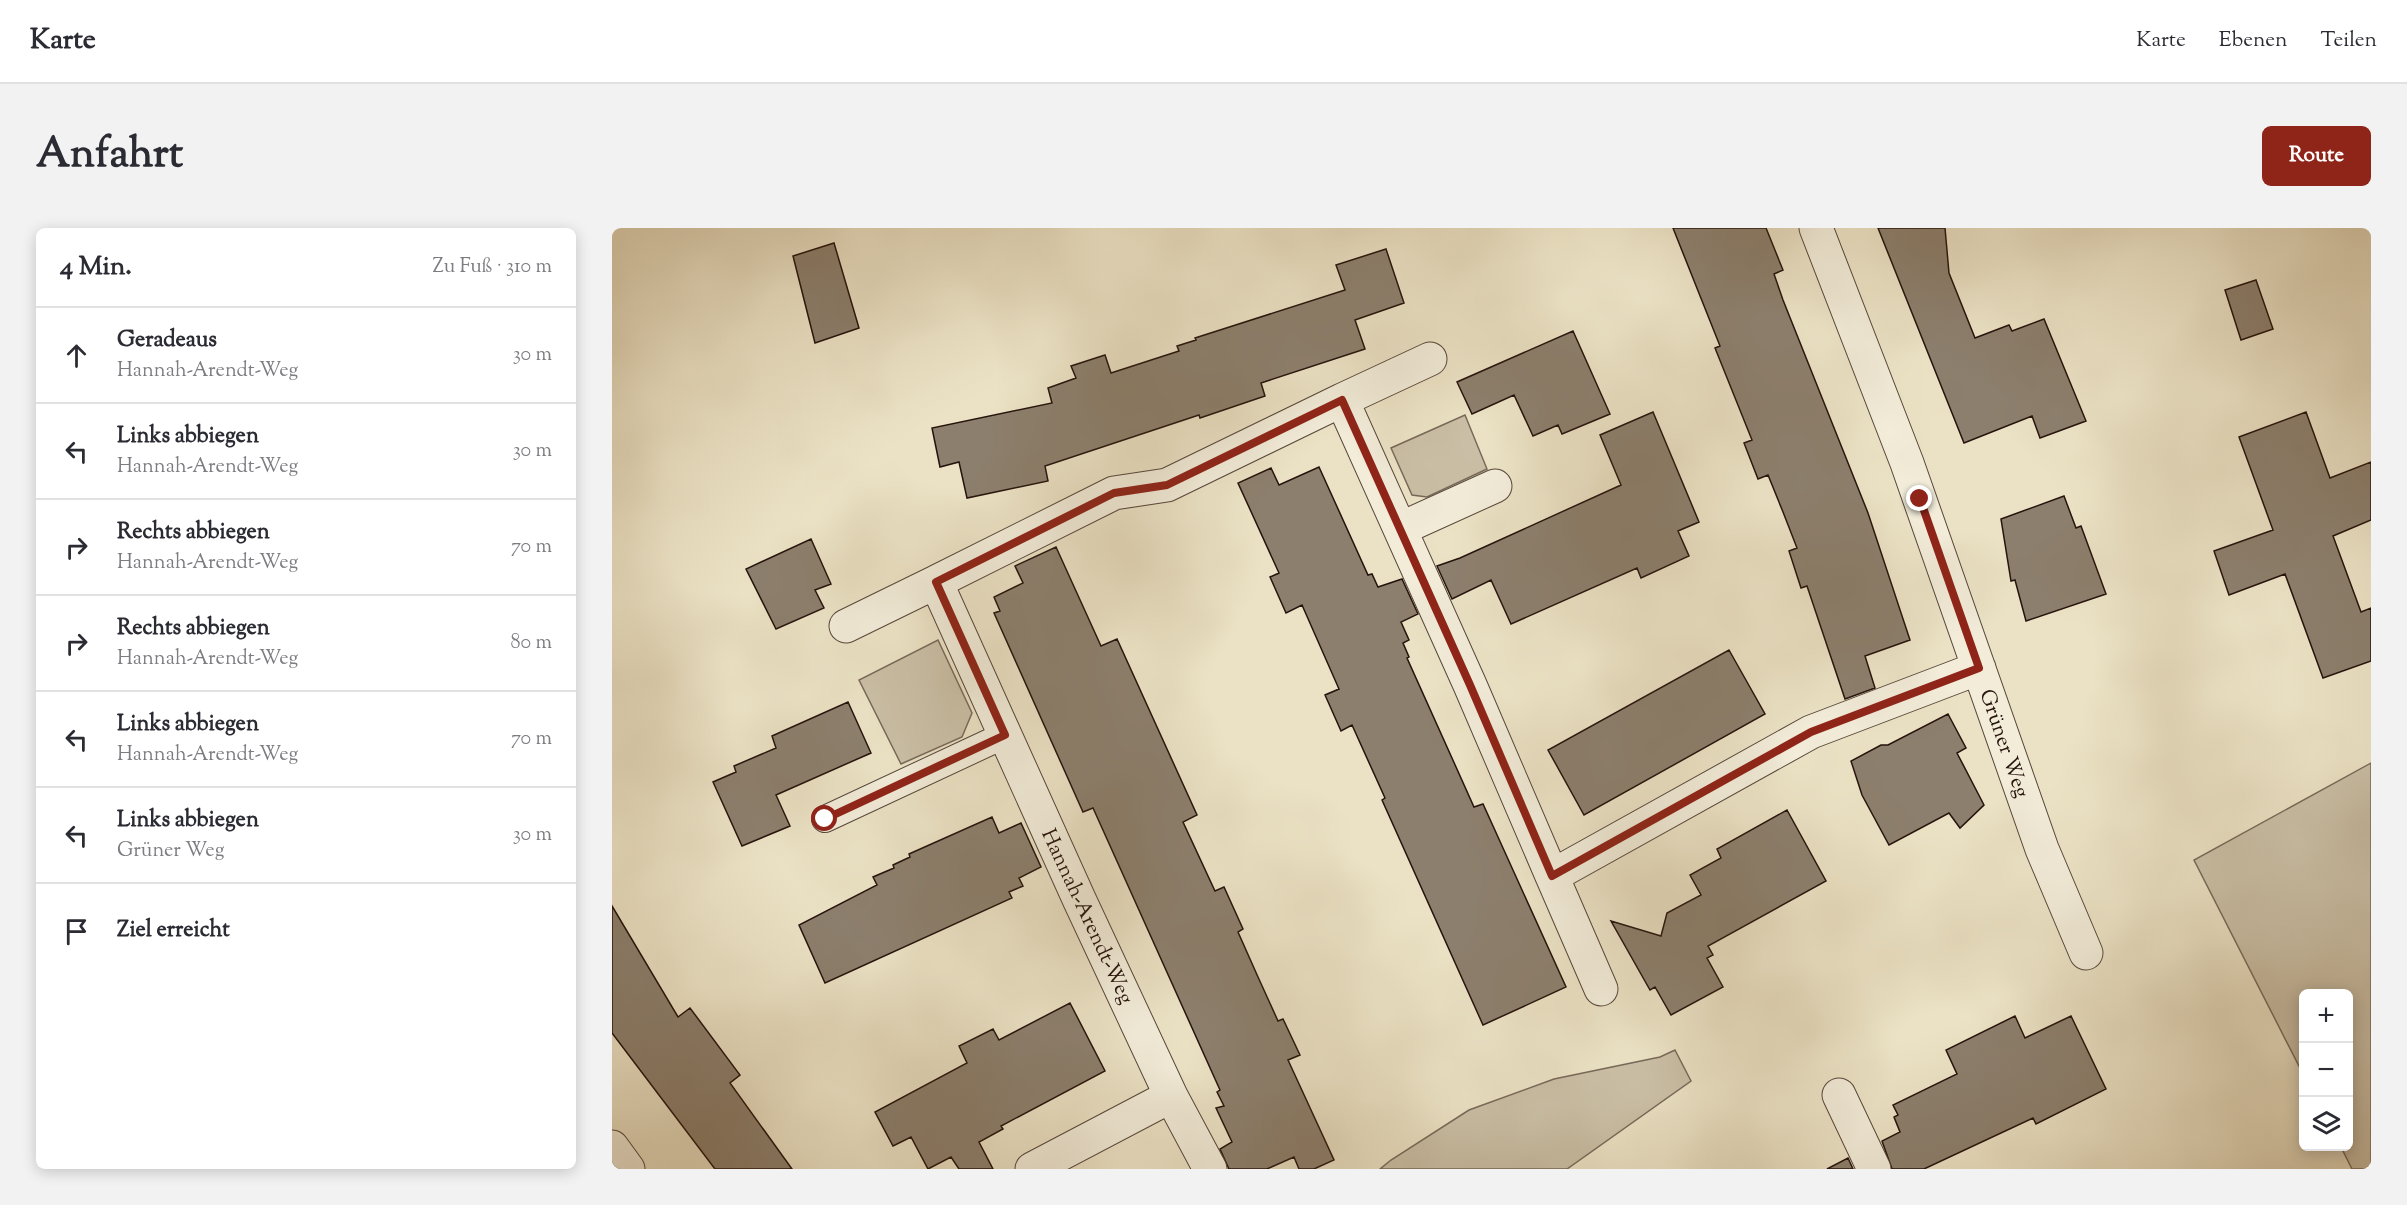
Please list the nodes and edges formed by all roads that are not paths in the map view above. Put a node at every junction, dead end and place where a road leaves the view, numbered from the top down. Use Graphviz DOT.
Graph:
graph roads {
  1 [pos="1816,228"];
  2 [pos="1430,359"];
  3 [pos="1342,400"];
  4 [pos="1495,486"];
  5 [pos="1400,529"];
  6 [pos="936,582"];
  7 [pos="846,626"];
  8 [pos="1979,668"];
  9 [pos="1005,735"];
  10 [pos="825,819"];
  11 [pos="1552,876"];
  12 [pos="2085,953"];
  13 [pos="1601,988"];
  14 [pos="1839,1095"];
  15 [pos="1171,1096"];
  16 [pos="612,1147"];
  17 [pos="628,1169"];
  18 [pos="1032,1169"];
  19 [pos="1210,1169"];
  20 [pos="1874,1169"];
  1 -- 8 [label="street, Grüner Weg"];
  2 -- 3 [label="street"];
  3 -- 5 [label="street"];
  3 -- 6 [label="street"];
  4 -- 5 [label="street"];
  5 -- 11 [label="street"];
  6 -- 7 [label="street"];
  6 -- 9 [label="street, Hannah-Arendt-Weg"];
  8 -- 11 [label="street"];
  8 -- 12 [label="street, Grüner Weg"];
  9 -- 10 [label="lane"];
  9 -- 15 [label="street, Hannah-Arendt-Weg"];
  11 -- 13 [label="street"];
  14 -- 20 [label="street"];
  15 -- 18 [label="street"];
  15 -- 19 [label="street, Hannah-Arendt-Weg"];
  16 -- 17 [label="street"];
}
